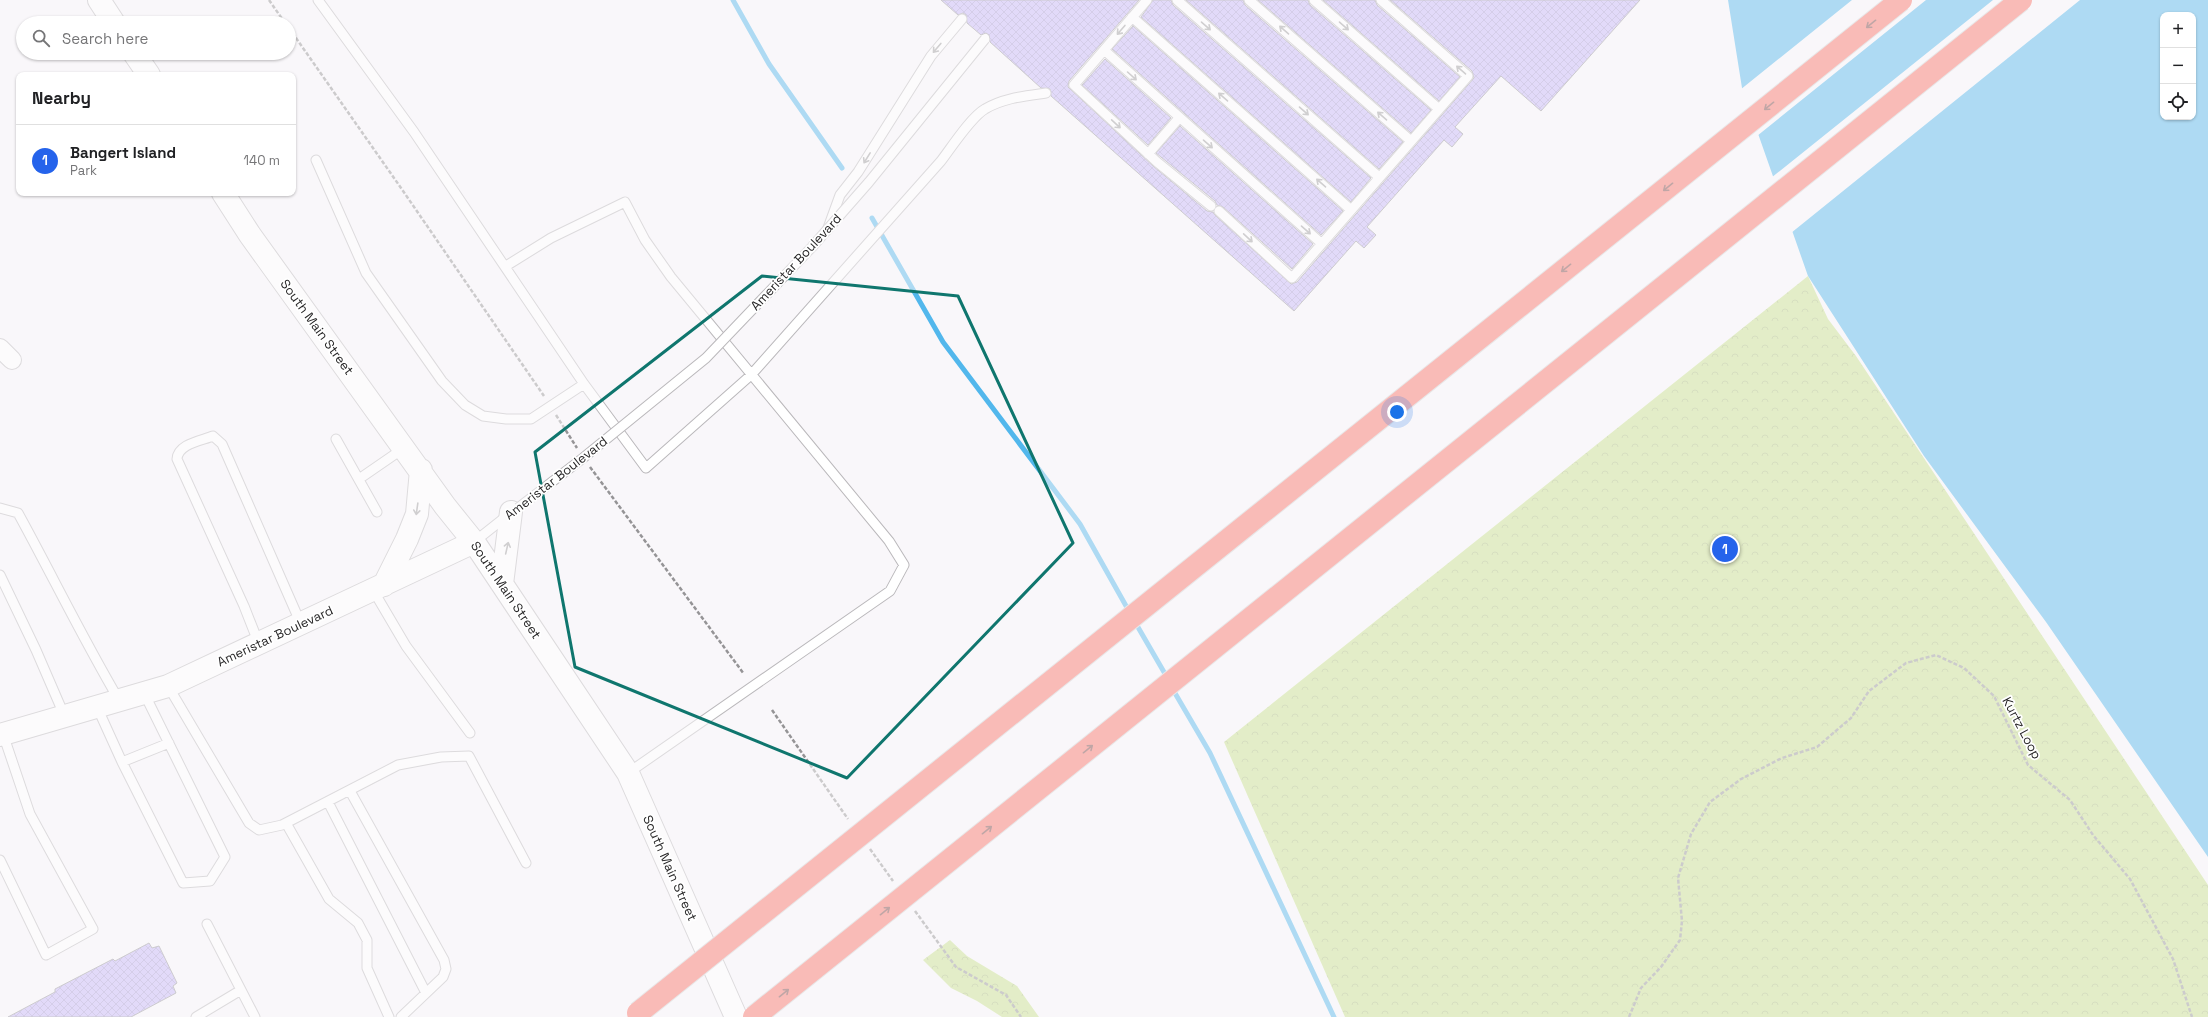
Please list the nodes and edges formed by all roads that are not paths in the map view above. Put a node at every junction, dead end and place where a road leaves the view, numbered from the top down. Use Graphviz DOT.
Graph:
graph roads {
  1 [pos="99,0"];
  2 [pos="318,0"];
  3 [pos="1146,0"];
  4 [pos="1177,0"];
  5 [pos="1249,0"];
  6 [pos="1314,0"];
  7 [pos="1381,0"];
  8 [pos="1901,0"];
  9 [pos="2021,0"];
  10 [pos="109,16"];
  11 [pos="1132,17"];
  12 [pos="962,19"];
  13 [pos="985,39"];
  14 [pos="1104,50"];
  15 [pos="139,60"];
  16 [pos="147,72"];
  17 [pos="1046,93"];
  18 [pos="1439,109"];
  19 [pos="1179,118"];
  20 [pos="1411,141"];
  21 [pos="1148,154"];
  22 [pos="316,160"];
  23 [pos="1379,177"];
  24 [pos="225,196"];
  25 [pos="1210,206"];
  26 [pos="1350,209"];
  27 [pos="1220,211"];
  28 [pos="828,228"];
  29 [pos="1321,243"];
  30 [pos="506,266"];
  31 [pos="752,375"];
  32 [pos="584,384"];
  33 [pos="336,439"];
  34 [pos="405,447"];
  35 [pos="421,470"];
  36 [pos="359,479"];
  37 [pos="0,508"];
  38 [pos="514,510"];
  39 [pos="377,512"];
  40 [pos="474,542"];
  41 [pos="0,575"];
  42 [pos="502,584"];
  43 [pos="378,587"];
  44 [pos="301,624"];
  45 [pos="259,644"];
  46 [pos="168,686"];
  47 [pos="144,693"];
  48 [pos="119,700"];
  49 [pos="97,707"];
  50 [pos="65,717"];
  51 [pos="470,733"];
  52 [pos="1,735"];
  53 [pos="169,743"];
  54 [pos="122,762"];
  55 [pos="628,773"];
  56 [pos="350,791"];
  57 [pos="328,802"];
  58 [pos="286,823"];
  59 [pos="0,860"];
  60 [pos="526,863"];
  61 [pos="207,924"];
  62 [pos="241,990"];
  63 [pos="426,993"];
  64 [pos="638,1013"];
  65 [pos="196,1017"];
  66 [pos="255,1017"];
  67 [pos="389,1017"];
  68 [pos="401,1017"];
  69 [pos="736,1017"];
  70 [pos="754,1017"];
  1 -- 10 [label="street"];
  2 -- 30 [label="lane"];
  3 -- 11 [label="lane"];
  4 -- 23 [label="lane, one-way"];
  20 -- 5 [label="lane, one-way"];
  6 -- 18 [label="lane, one-way"];
  18 -- 7 [label="lane, one-way"];
  8 -- 64 [label="highway, one-way, bridge"];
  70 -- 9 [label="highway, one-way, bridge"];
  11 -- 14 [label="lane, one-way"];
  26 -- 11 [label="lane, one-way"];
  12 -- 28 [label="lane, one-way"];
  13 -- 28 [label="lane, Ameristar Boulevard, bridge"];
  14 -- 19 [label="lane, one-way"];
  14 -- 21 [label="lane, one-way"];
  15 -- 16 [label="street"];
  17 -- 31 [label="lane"];
  18 -- 20 [label="lane"];
  19 -- 21 [label="lane"];
  19 -- 29 [label="lane, one-way"];
  20 -- 23 [label="lane"];
  21 -- 25 [label="lane"];
  22 -- 32 [label="lane"];
  23 -- 26 [label="lane"];
  24 -- 34 [label="street, South Main Street"];
  26 -- 29 [label="lane"];
  27 -- 29 [label="lane, one-way"];
  28 -- 38 [label="lane, Ameristar Boulevard, bridge"];
  30 -- 31 [label="lane"];
  30 -- 32 [label="lane"];
  31 -- 32 [label="lane"];
  31 -- 55 [label="lane"];
  33 -- 36 [label="lane"];
  34 -- 35 [label="street, South Main Street"];
  34 -- 36 [label="lane"];
  35 -- 40 [label="street, South Main Street"];
  35 -- 43 [label="street, one-way"];
  36 -- 39 [label="lane"];
  37 -- 48 [label="lane"];
  38 -- 40 [label="lane, Ameristar Boulevard"];
  42 -- 38 [label="street, one-way"];
  40 -- 42 [label="street, South Main Street"];
  40 -- 43 [label="street, Ameristar Boulevard"];
  41 -- 50 [label="lane"];
  42 -- 55 [label="street, South Main Street"];
  43 -- 44 [label="street, Ameristar Boulevard"];
  43 -- 51 [label="lane"];
  44 -- 45 [label="street, Ameristar Boulevard"];
  44 -- 45 [label="lane"];
  45 -- 46 [label="street, Ameristar Boulevard"];
  46 -- 47 [label="street, Ameristar Boulevard"];
  46 -- 58 [label="lane"];
  47 -- 48 [label="street, Ameristar Boulevard"];
  47 -- 53 [label="lane"];
  48 -- 49 [label="street, Ameristar Boulevard"];
  49 -- 50 [label="street, Ameristar Boulevard"];
  49 -- 54 [label="lane"];
  50 -- 52 [label="street, Ameristar Boulevard"];
  52 -- 59 [label="lane"];
  53 -- 54 [label="lane"];
  53 -- 54 [label="lane"];
  55 -- 69 [label="street, South Main Street"];
  56 -- 57 [label="lane"];
  56 -- 60 [label="lane"];
  56 -- 63 [label="lane"];
  57 -- 58 [label="lane"];
  57 -- 63 [label="lane"];
  58 -- 67 [label="lane"];
  61 -- 62 [label="lane"];
  62 -- 65 [label="lane"];
  62 -- 66 [label="lane"];
  63 -- 68 [label="lane"];
}
